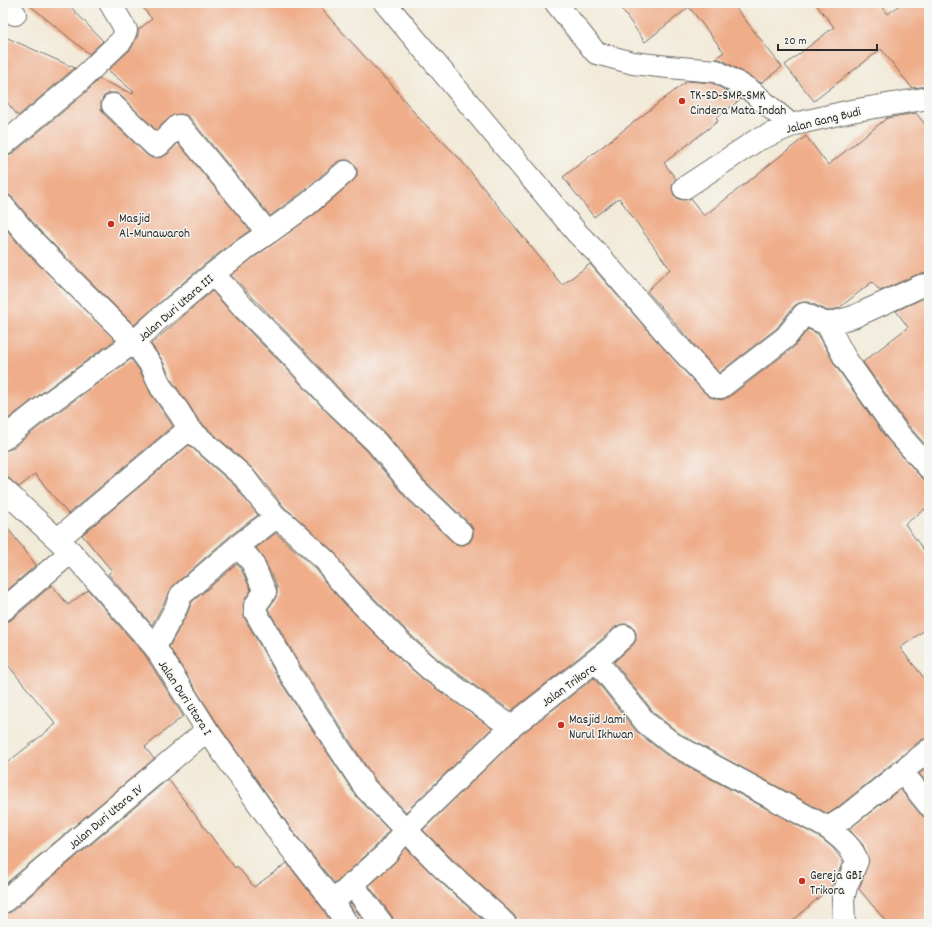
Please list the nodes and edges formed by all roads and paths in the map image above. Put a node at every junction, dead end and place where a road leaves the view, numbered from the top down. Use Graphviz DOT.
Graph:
graph roads {
  1 [pos="110,3"];
  2 [pos="385,3"];
  3 [pos="556,3"];
  4 [pos="929,98"];
  5 [pos="113,105"];
  6 [pos="791,125"];
  7 [pos="3,145"];
  8 [pos="345,172"];
  9 [pos="684,188"];
  10 [pos="3,206"];
  11 [pos="268,233"];
  12 [pos="213,274"];
  13 [pos="929,285"];
  14 [pos="827,324"];
  15 [pos="134,342"];
  16 [pos="189,430"];
  17 [pos="3,439"];
  18 [pos="929,468"];
  19 [pos="3,488"];
  20 [pos="276,517"];
  21 [pos="461,533"];
  22 [pos="65,546"];
  23 [pos="238,546"];
  24 [pos="3,610"];
  25 [pos="624,636"];
  26 [pos="155,647"];
  27 [pos="596,660"];
  28 [pos="511,727"];
  29 [pos="207,730"];
  30 [pos="929,750"];
  31 [pos="902,772"];
  32 [pos="929,805"];
  33 [pos="828,828"];
  34 [pos="405,830"];
  35 [pos="352,884"];
  36 [pos="3,902"];
  37 [pos="333,902"];
  38 [pos="347,924"];
  39 [pos="382,924"];
  40 [pos="506,924"];
  41 [pos="844,924"];
  1 -- 7 [label="street"];
  2 -- 14 [label="street"];
  3 -- 6 [label="street"];
  4 -- 6 [label="street, Jalan Gang Budi"];
  5 -- 11 [label="street"];
  6 -- 9 [label="street, Jalan Gang Budi"];
  8 -- 11 [label="street, Jalan Duri Utara III"];
  10 -- 15 [label="street"];
  11 -- 12 [label="street, Jalan Duri Utara III"];
  12 -- 15 [label="street, Jalan Duri Utara III"];
  12 -- 21 [label="street"];
  13 -- 14 [label="street"];
  14 -- 18 [label="street"];
  15 -- 16 [label="street"];
  15 -- 17 [label="street, Jalan Duri Utara III"];
  16 -- 20 [label="street"];
  16 -- 22 [label="street"];
  19 -- 22 [label="street, Jalan Duri Utara I"];
  20 -- 23 [label="street"];
  20 -- 28 [label="street"];
  22 -- 24 [label="street"];
  22 -- 26 [label="street, Jalan Duri Utara I"];
  23 -- 26 [label="street"];
  23 -- 34 [label="street"];
  25 -- 27 [label="street"];
  26 -- 29 [label="street, Jalan Duri Utara I"];
  27 -- 28 [label="street, Jalan Trikora"];
  27 -- 33 [label="street, Jalan Trikora"];
  28 -- 34 [label="street, Jalan Trikora"];
  29 -- 36 [label="street, Jalan Duri Utara IV"];
  29 -- 37 [label="street, Jalan Duri Utara I"];
  30 -- 31 [label="street"];
  31 -- 32 [label="street"];
  31 -- 33 [label="street"];
  33 -- 41 [label="street, Jalan Trikora"];
  34 -- 35 [label="street, Jalan Trikora"];
  34 -- 40 [label="street"];
  35 -- 37 [label="street, Jalan Trikora"];
  35 -- 39 [label="street"];
  37 -- 38 [label="street, Jalan Duri Utara I"];
}
